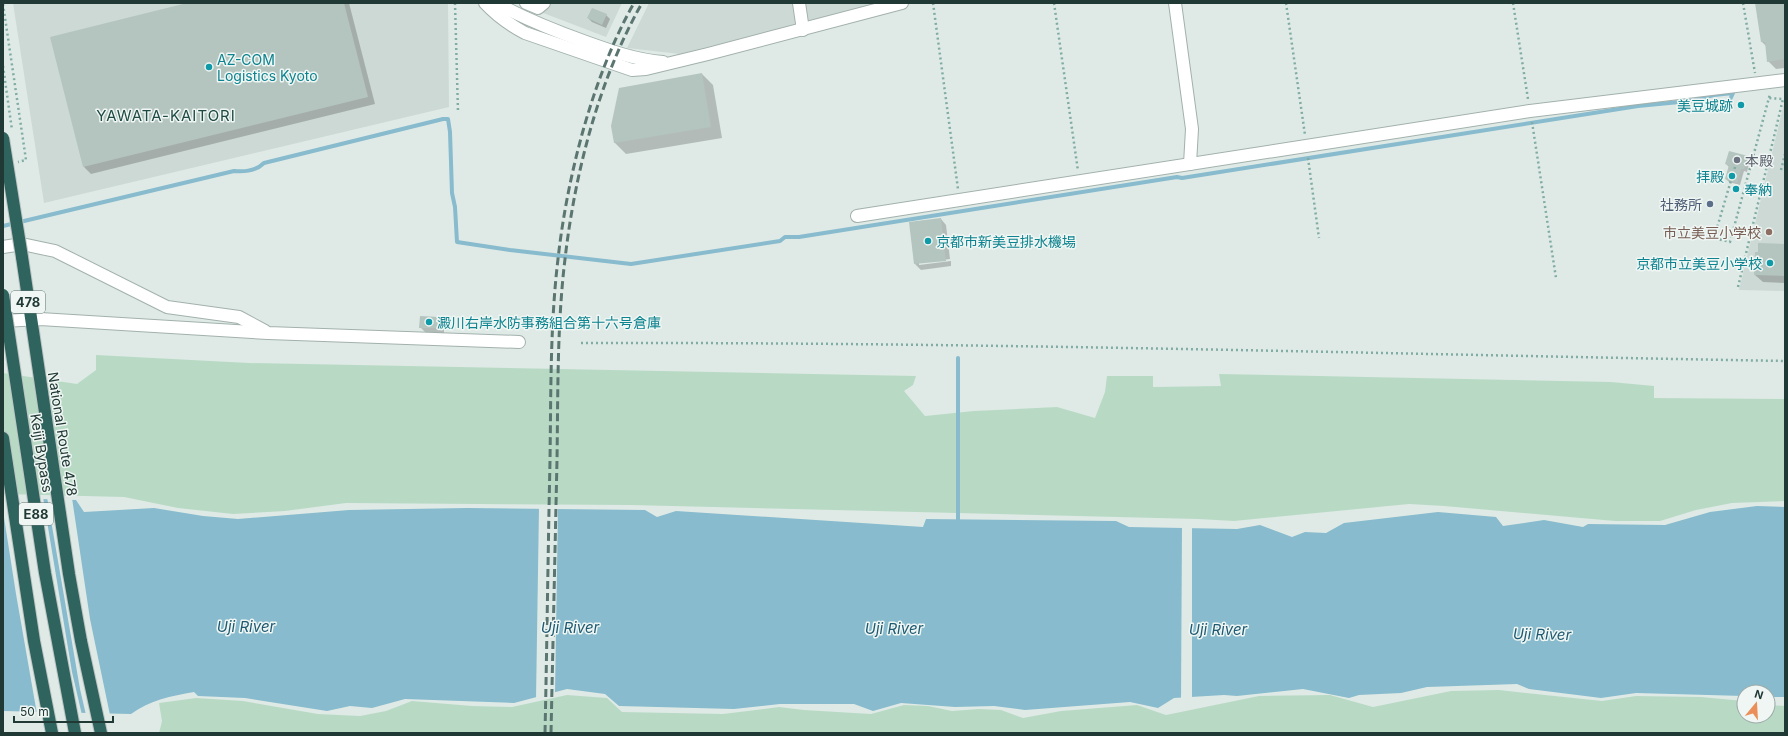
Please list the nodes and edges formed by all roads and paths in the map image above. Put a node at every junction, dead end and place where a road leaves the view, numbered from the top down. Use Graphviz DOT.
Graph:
graph roads {
  1 [pos="455,3"];
  2 [pos="485,3"];
  3 [pos="496,3"];
  4 [pos="526,3"];
  5 [pos="544,3"];
  6 [pos="800,3"];
  7 [pos="902,3"];
  8 [pos="933,3"];
  9 [pos="1054,3"];
  10 [pos="1175,3"];
  11 [pos="1286,3"];
  12 [pos="1513,3"];
  13 [pos="1743,3"];
  14 [pos="3,4"];
  15 [pos="803,30"];
  16 [pos="672,63"];
  17 [pos="1779,80"];
  18 [pos="1756,84"];
  19 [pos="1769,98"];
  20 [pos="458,112"];
  21 [pos="1530,112"];
  22 [pos="3,138"];
  23 [pos="1307,146"];
  24 [pos="1785,154"];
  25 [pos="16,162"];
  26 [pos="1190,164"];
  27 [pos="1735,167"];
  28 [pos="1780,170"];
  29 [pos="1080,182"];
  30 [pos="960,200"];
  31 [pos="858,216"];
  32 [pos="1319,238"];
  33 [pos="3,247"];
  34 [pos="1556,278"];
  35 [pos="1738,287"];
  36 [pos="3,295"];
  37 [pos="30,319"];
  38 [pos="3,320"];
  39 [pos="268,333"];
  40 [pos="519,342"];
  41 [pos="581,344"];
  42 [pos="1785,361"];
  43 [pos="3,438"];
  44 [pos="52,733"];
  45 [pos="75,733"];
  46 [pos="101,733"];
  1 -- 20 [label="path"];
  2 -- 16 [label="street"];
  3 -- 16 [label="street"];
  4 -- 5 [label="street"];
  6 -- 15 [label="street"];
  7 -- 15 [label="street"];
  8 -- 30 [label="path"];
  9 -- 29 [label="path"];
  10 -- 26 [label="street"];
  11 -- 23 [label="path"];
  12 -- 21 [label="path"];
  13 -- 18 [label="path"];
  14 -- 25 [label="path"];
  15 -- 16 [label="street"];
  17 -- 18 [label="street"];
  17 -- 19 [label="path"];
  18 -- 21 [label="street"];
  19 -- 27 [label="path"];
  19 -- 35 [label="path"];
  21 -- 23 [label="street"];
  21 -- 34 [label="path"];
  22 -- 37 [label="highway, National Route 478 / 478, bridge"];
  23 -- 26 [label="street"];
  23 -- 32 [label="path"];
  24 -- 28 [label="path"];
  26 -- 29 [label="street"];
  29 -- 30 [label="street"];
  30 -- 31 [label="street"];
  33 -- 39 [label="street"];
  36 -- 45 [label="highway, Keiji Bypass / E88, bridge"];
  37 -- 38 [label="street"];
  37 -- 39 [label="street"];
  37 -- 46 [label="highway, National Route 478 / 478"];
  39 -- 40 [label="street"];
  41 -- 42 [label="path"];
  43 -- 44 [label="highway, E88"];
}
